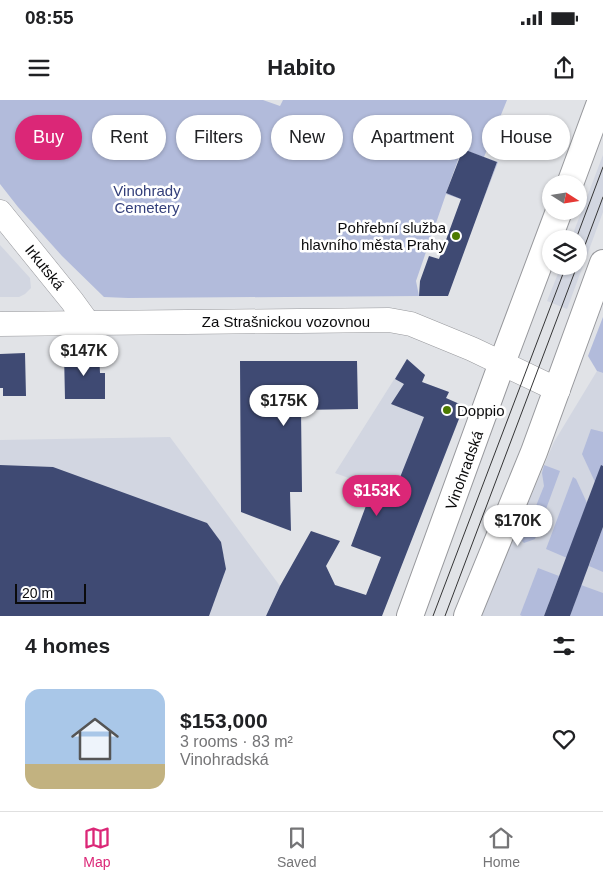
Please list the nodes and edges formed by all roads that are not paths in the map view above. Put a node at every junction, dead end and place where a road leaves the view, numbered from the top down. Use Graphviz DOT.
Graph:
graph roads {
  1 [pos="601,100"];
  2 [pos="573,175"];
  3 [pos="0,212"];
  4 [pos="557,220"];
  5 [pos="603,263"];
  6 [pos="88,323"];
  7 [pos="0,324"];
  8 [pos="502,363"];
  9 [pos="558,390"];
  10 [pos="410,616"];
  11 [pos="467,616"];
  1 -- 2 [label="main road"];
  3 -- 6 [label="street, Irkutská"];
  4 -- 8 [label="main road, Vinohradská"];
  5 -- 9 [label="main road"];
  6 -- 7 [label="street, Za Strašnickou vozovnou"];
  6 -- 8 [label="street, Za Strašnickou vozovnou"];
  8 -- 9 [label="street, Za Strašnickou vozovnou"];
  8 -- 10 [label="main road, Vinohradská"];
  9 -- 11 [label="main road"];
}
